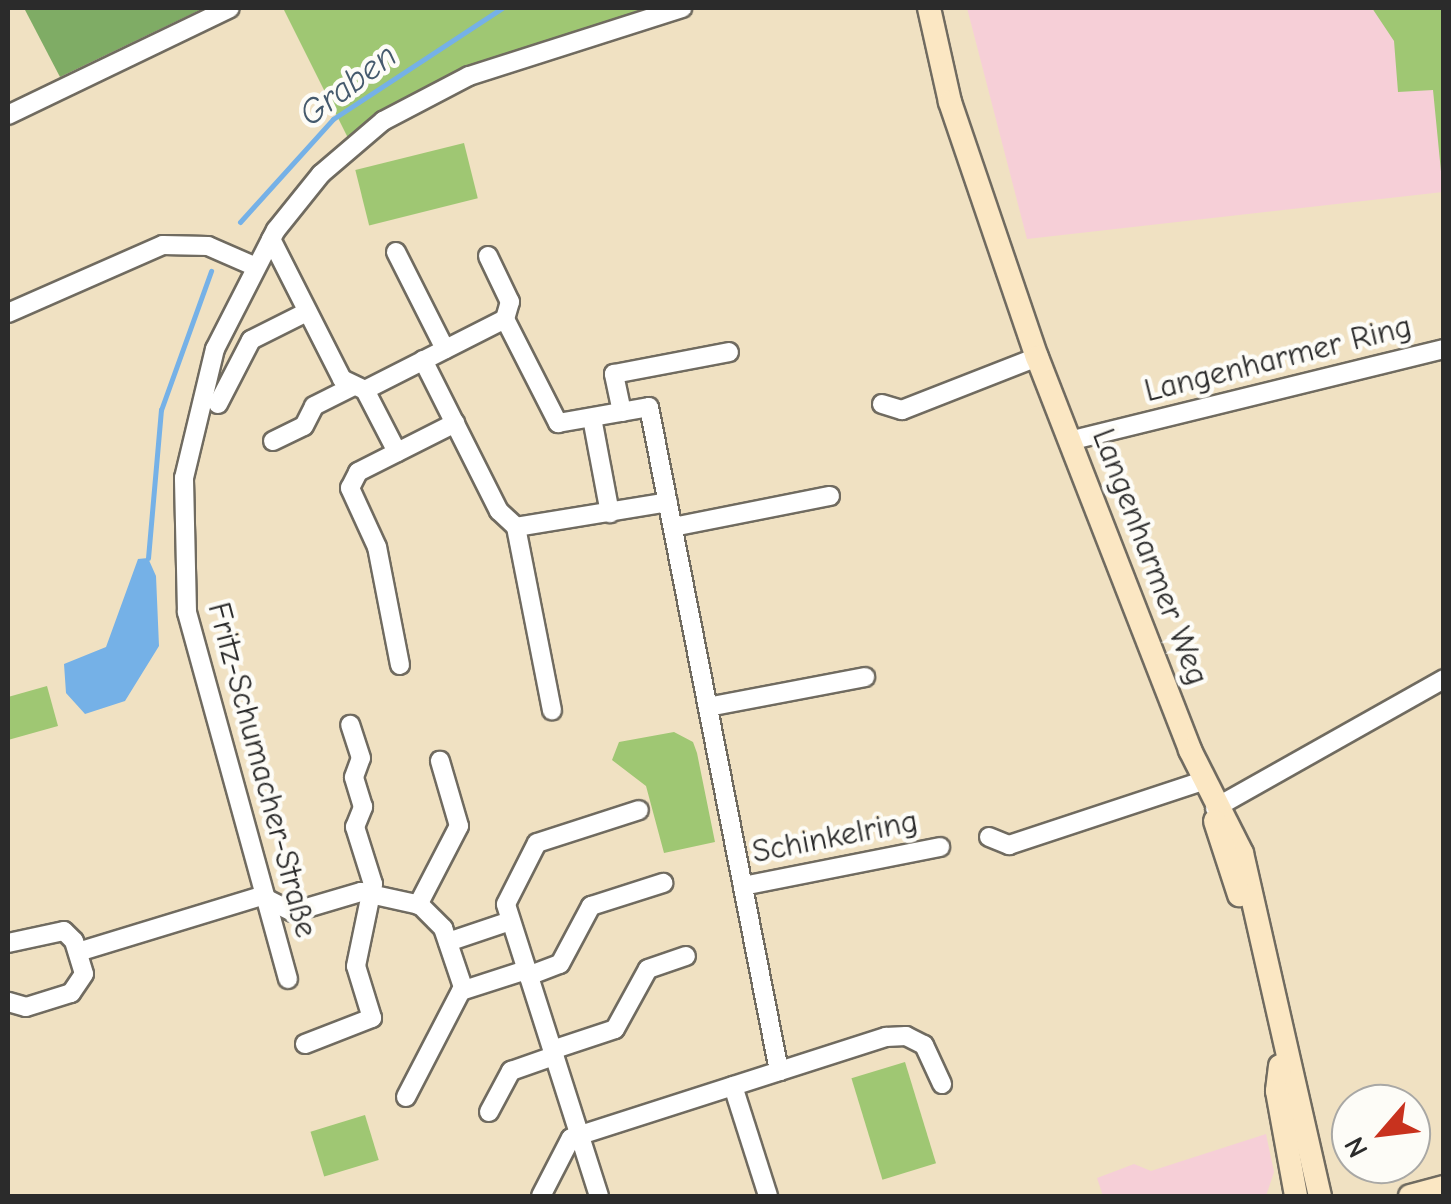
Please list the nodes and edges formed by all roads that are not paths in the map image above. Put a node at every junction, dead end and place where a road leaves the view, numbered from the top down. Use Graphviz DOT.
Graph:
graph roads {
  1 [pos="230,8"];
  2 [pos="682,8"];
  3 [pos="933,8"];
  4 [pos="8,115"];
  5 [pos="271,238"];
  6 [pos="396,252"];
  7 [pos="488,256"];
  8 [pos="254,266"];
  9 [pos="308,312"];
  10 [pos="8,313"];
  11 [pos="504,320"];
  12 [pos="445,350"];
  13 [pos="1444,350"];
  14 [pos="729,352"];
  15 [pos="1037,357"];
  16 [pos="423,360"];
  17 [pos="360,388"];
  18 [pos="218,404"];
  19 [pos="882,404"];
  20 [pos="622,412"];
  21 [pos="592,418"];
  22 [pos="454,423"];
  23 [pos="274,441"];
  24 [pos="1069,442"];
  25 [pos="397,452"];
  26 [pos="830,496"];
  27 [pos="668,502"];
  28 [pos="610,514"];
  29 [pos="516,527"];
  30 [pos="672,527"];
  31 [pos="400,665"];
  32 [pos="864,677"];
  33 [pos="1444,679"];
  34 [pos="708,708"];
  35 [pos="552,711"];
  36 [pos="350,724"];
  37 [pos="440,761"];
  38 [pos="1203,781"];
  39 [pos="1215,808"];
  40 [pos="639,810"];
  41 [pos="988,837"];
  42 [pos="940,848"];
  43 [pos="663,883"];
  44 [pos="742,886"];
  45 [pos="372,894"];
  46 [pos="262,896"];
  47 [pos="418,905"];
  48 [pos="510,922"];
  49 [pos="448,942"];
  50 [pos="8,944"];
  51 [pos="78,952"];
  52 [pos="686,956"];
  53 [pos="527,973"];
  54 [pos="288,979"];
  55 [pos="464,990"];
  56 [pos="8,1002"];
  57 [pos="305,1044"];
  58 [pos="1282,1048"];
  59 [pos="553,1053"];
  60 [pos="779,1071"];
  61 [pos="942,1084"];
  62 [pos="733,1086"];
  63 [pos="406,1097"];
  64 [pos="489,1112"];
  65 [pos="580,1136"];
  66 [pos="1444,1186"];
  67 [pos="541,1196"];
  68 [pos="600,1196"];
  69 [pos="768,1196"];
  70 [pos="1296,1196"];
  71 [pos="1320,1196"];
  72 [pos="1410,1196"];
  1 -- 4 [label="street"];
  2 -- 5 [label="street, Fritz-Schumacher-Straße"];
  3 -- 15 [label="main road, Langenharmer Weg"];
  5 -- 8 [label="street, Fritz-Schumacher-Straße"];
  5 -- 9 [label="street"];
  6 -- 12 [label="street"];
  7 -- 11 [label="street"];
  8 -- 10 [label="street"];
  8 -- 46 [label="street, Fritz-Schumacher-Straße"];
  9 -- 17 [label="street"];
  9 -- 18 [label="street"];
  11 -- 12 [label="street"];
  11 -- 21 [label="street"];
  12 -- 16 [label="street"];
  13 -- 24 [label="street, Langenharmer Ring"];
  14 -- 20 [label="street"];
  15 -- 19 [label="street"];
  15 -- 24 [label="main road, Langenharmer Weg"];
  16 -- 17 [label="street"];
  16 -- 22 [label="street"];
  17 -- 23 [label="street"];
  17 -- 25 [label="street"];
  20 -- 21 [label="street"];
  20 -- 27 [label="street, Schinkelring"];
  21 -- 28 [label="street"];
  22 -- 25 [label="street"];
  22 -- 29 [label="street"];
  24 -- 38 [label="main road, Langenharmer Weg"];
  25 -- 31 [label="street"];
  26 -- 30 [label="street"];
  27 -- 28 [label="street"];
  27 -- 30 [label="street, Schinkelring"];
  28 -- 29 [label="street"];
  29 -- 35 [label="street"];
  30 -- 34 [label="street, Schinkelring"];
  32 -- 34 [label="street"];
  33 -- 39 [label="street"];
  34 -- 44 [label="street, Schinkelring"];
  36 -- 45 [label="street"];
  37 -- 47 [label="street"];
  38 -- 39 [label="main road, Langenharmer Weg"];
  38 -- 41 [label="street"];
  39 -- 58 [label="main road, Langenharmer Weg"];
  40 -- 48 [label="street"];
  42 -- 44 [label="street, Schinkelring"];
  43 -- 53 [label="street"];
  44 -- 60 [label="street, Schinkelring"];
  45 -- 46 [label="street"];
  45 -- 47 [label="street"];
  45 -- 57 [label="street"];
  46 -- 51 [label="street"];
  46 -- 54 [label="street, Fritz-Schumacher-Straße"];
  47 -- 49 [label="street"];
  48 -- 49 [label="street"];
  48 -- 53 [label="street"];
  49 -- 55 [label="street"];
  50 -- 51 [label="street"];
  51 -- 56 [label="street"];
  52 -- 59 [label="street"];
  53 -- 55 [label="street"];
  53 -- 59 [label="street"];
  55 -- 63 [label="street"];
  58 -- 70 [label="main road, Langenharmer Weg"];
  58 -- 71 [label="main road, Langenharmer Weg"];
  59 -- 64 [label="street"];
  59 -- 65 [label="street"];
  60 -- 61 [label="street"];
  60 -- 62 [label="street"];
  62 -- 65 [label="street"];
  62 -- 69 [label="street"];
  65 -- 67 [label="street"];
  65 -- 68 [label="street"];
  66 -- 72 [label="main road"];
}
